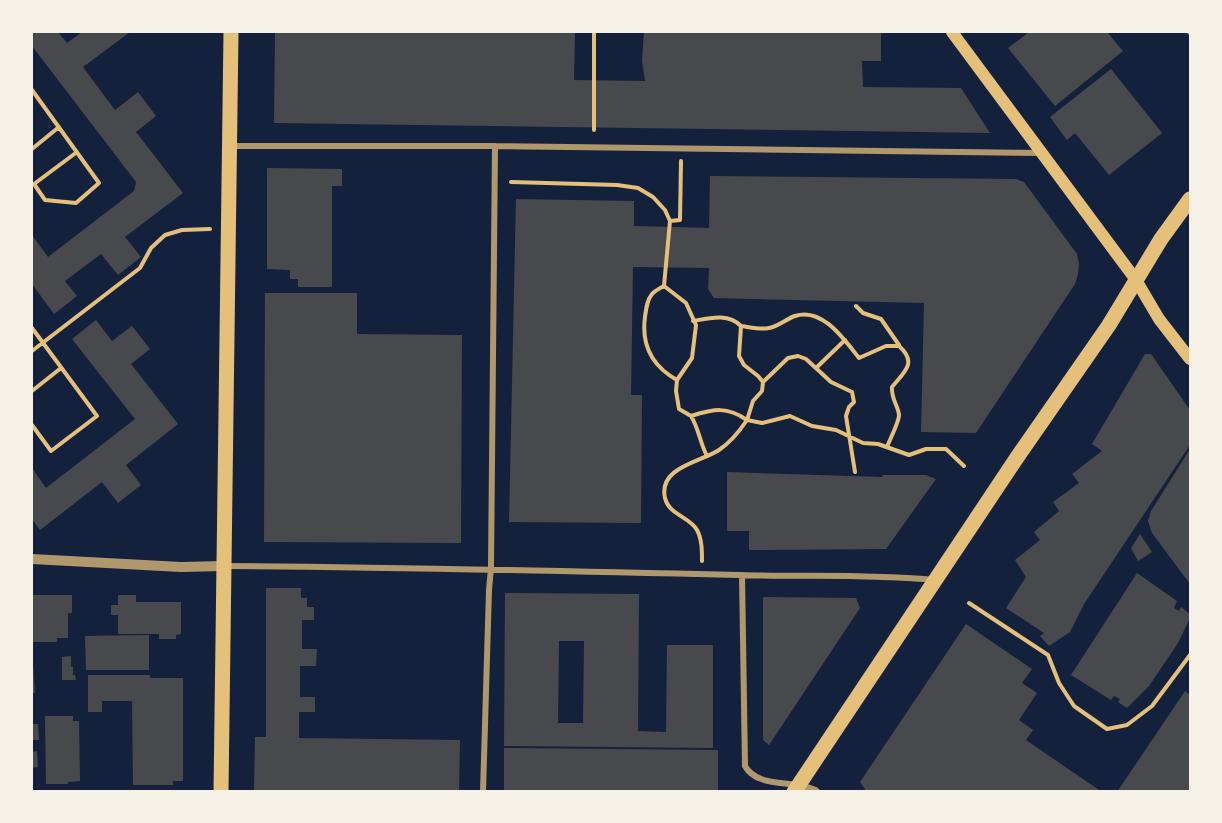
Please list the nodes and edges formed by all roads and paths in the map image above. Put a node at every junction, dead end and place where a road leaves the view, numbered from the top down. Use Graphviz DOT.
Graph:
graph roads {
  1 [pos="231,32"];
  2 [pos="594,32"];
  3 [pos="952,32"];
  4 [pos="32,90"];
  5 [pos="59,127"];
  6 [pos="594,130"];
  7 [pos="230,146"];
  8 [pos="495,146"];
  9 [pos="32,149"];
  10 [pos="77,152"];
  11 [pos="1042,153"];
  12 [pos="681,169"];
  13 [pos="511,182"];
  14 [pos="1191,199"];
  15 [pos="670,221"];
  16 [pos="228,229"];
  17 [pos="1136,280"];
  18 [pos="664,286"];
  19 [pos="856,306"];
  20 [pos="693,321"];
  21 [pos="741,326"];
  22 [pos="32,328"];
  23 [pos="845,340"];
  24 [pos="42,343"];
  25 [pos="899,346"];
  26 [pos="32,351"];
  27 [pos="1191,359"];
  28 [pos="61,368"];
  29 [pos="816,368"];
  30 [pos="677,380"];
  31 [pos="763,382"];
  32 [pos="32,391"];
  33 [pos="691,416"];
  34 [pos="747,420"];
  35 [pos="32,425"];
  36 [pos="848,437"];
  37 [pos="887,447"];
  38 [pos="707,456"];
  39 [pos="964,465"];
  40 [pos="855,472"];
  41 [pos="32,559"];
  42 [pos="224,566"];
  43 [pos="491,568"];
  44 [pos="703,574"];
  45 [pos="742,575"];
  46 [pos="935,580"];
  47 [pos="969,603"];
  48 [pos="1191,655"];
  49 [pos="796,789"];
  50 [pos="221,792"];
  51 [pos="483,792"];
  52 [pos="815,792"];
  1 -- 7 [label="main road"];
  2 -- 6 [label="path"];
  3 -- 11 [label="main road"];
  4 -- 5 [label="path"];
  5 -- 9 [label="path"];
  5 -- 10 [label="path"];
  7 -- 8 [label="street"];
  7 -- 16 [label="main road"];
  8 -- 11 [label="street"];
  8 -- 43 [label="street"];
  10 -- 10 [label="path"];
  11 -- 17 [label="main road"];
  12 -- 15 [label="path"];
  13 -- 15 [label="path"];
  14 -- 17 [label="main road"];
  15 -- 18 [label="path"];
  16 -- 24 [label="path"];
  16 -- 42 [label="main road"];
  17 -- 27 [label="main road"];
  17 -- 46 [label="main road"];
  18 -- 20 [label="path"];
  18 -- 30 [label="path"];
  19 -- 25 [label="path"];
  20 -- 21 [label="path"];
  20 -- 30 [label="path"];
  21 -- 23 [label="path"];
  21 -- 31 [label="path"];
  22 -- 24 [label="path"];
  23 -- 25 [label="path"];
  23 -- 29 [label="path"];
  24 -- 26 [label="path"];
  24 -- 28 [label="path"];
  25 -- 37 [label="path"];
  28 -- 32 [label="path"];
  28 -- 35 [label="path"];
  29 -- 31 [label="path"];
  29 -- 36 [label="path"];
  30 -- 33 [label="path"];
  31 -- 34 [label="path"];
  33 -- 34 [label="path"];
  33 -- 38 [label="path"];
  34 -- 36 [label="path"];
  34 -- 38 [label="path"];
  36 -- 37 [label="path"];
  36 -- 40 [label="path"];
  37 -- 39 [label="path"];
  38 -- 44 [label="path"];
  41 -- 42 [label="street"];
  42 -- 43 [label="street"];
  42 -- 50 [label="main road"];
  43 -- 44 [label="street"];
  43 -- 51 [label="street"];
  44 -- 45 [label="street"];
  45 -- 46 [label="street"];
  45 -- 49 [label="street"];
  46 -- 49 [label="main road"];
  47 -- 48 [label="path"];
  49 -- 52 [label="street"];
}
